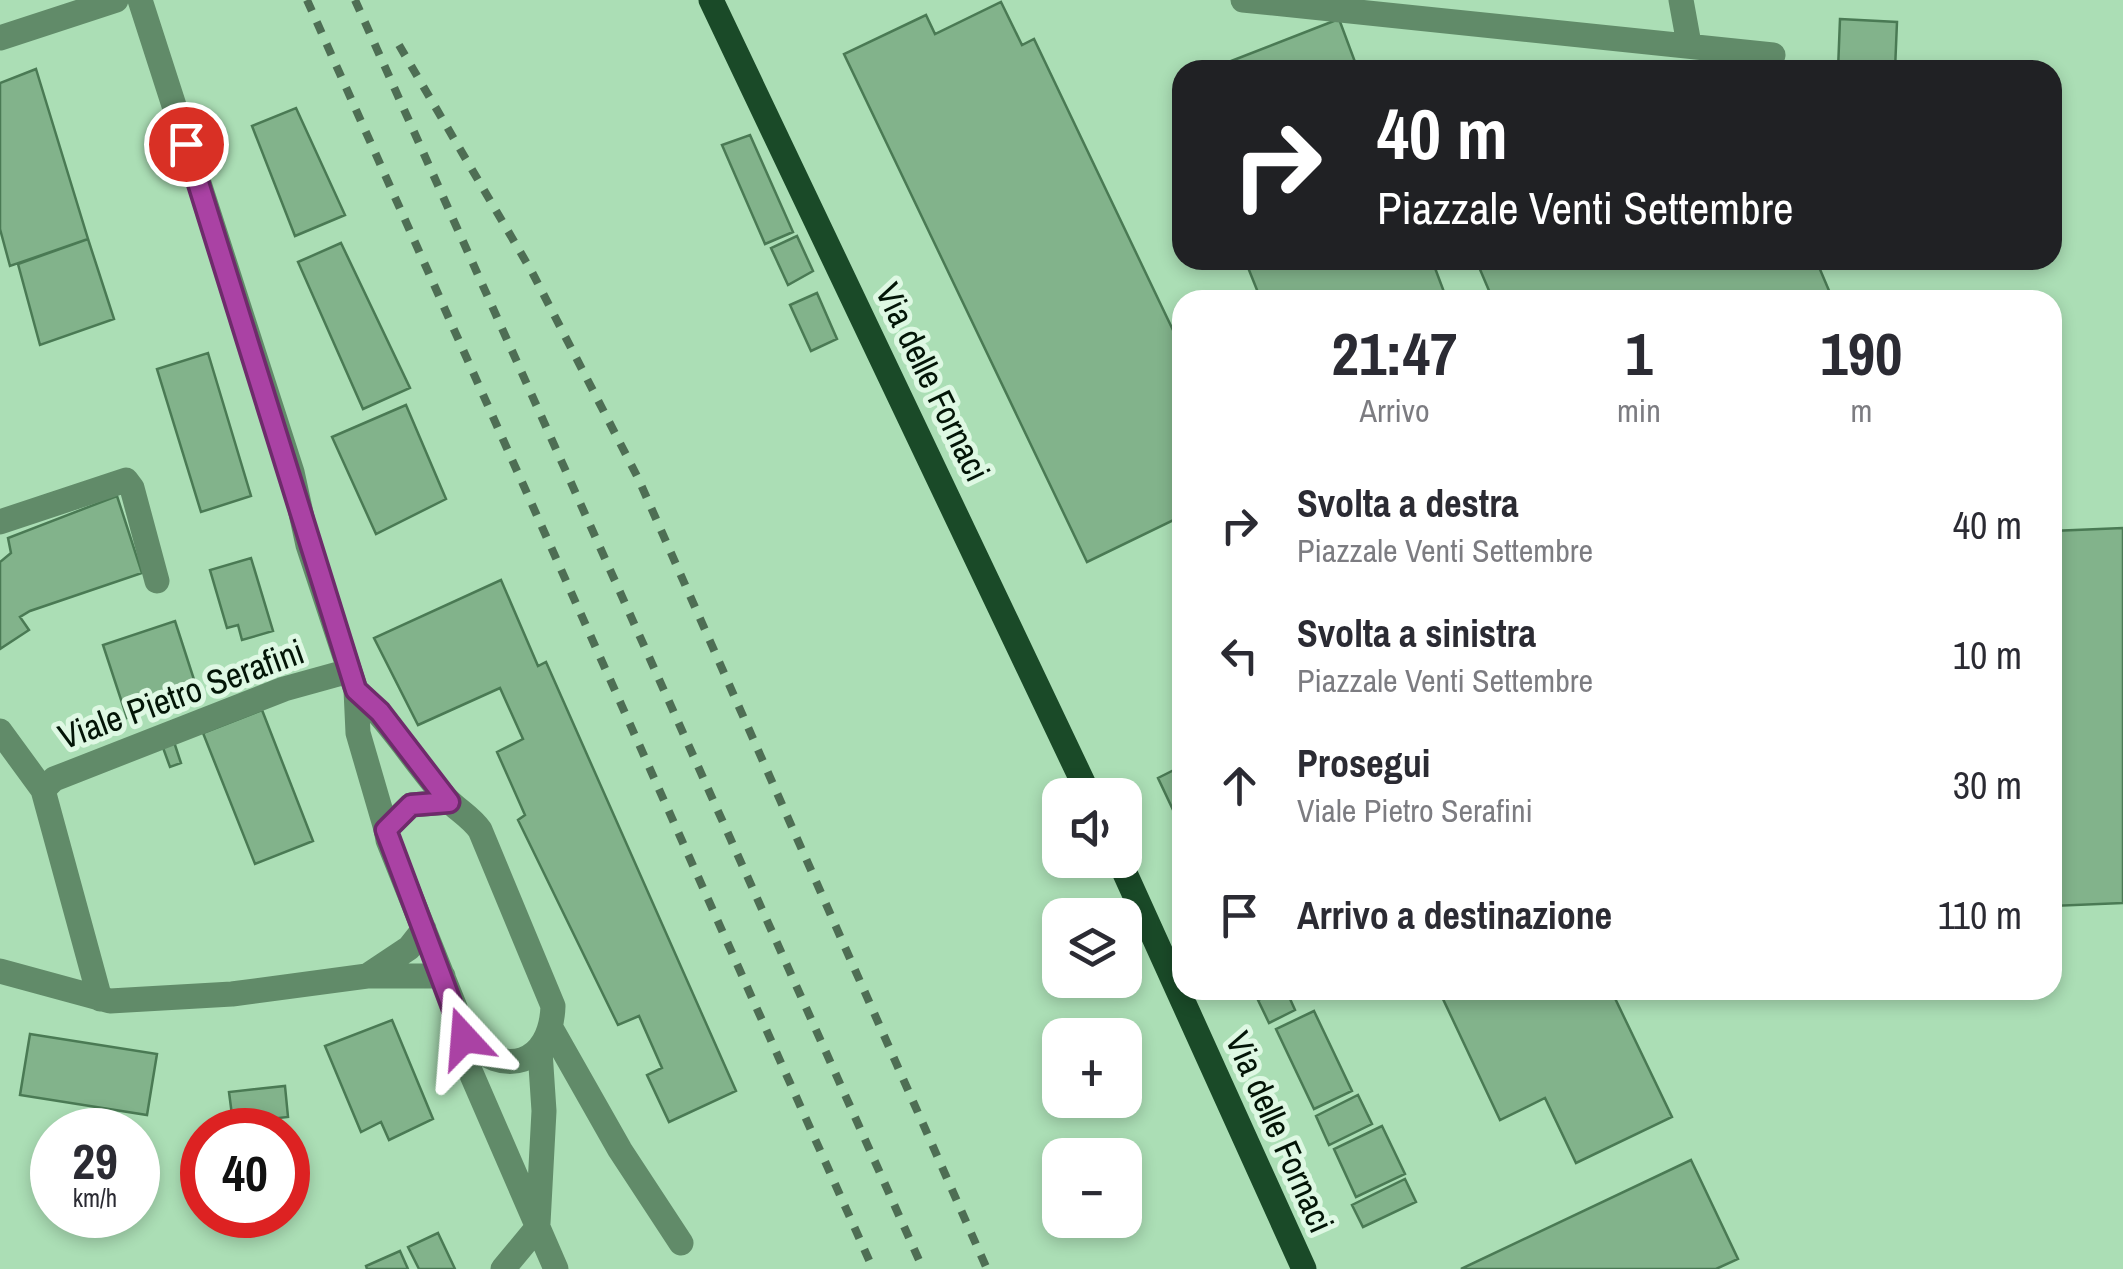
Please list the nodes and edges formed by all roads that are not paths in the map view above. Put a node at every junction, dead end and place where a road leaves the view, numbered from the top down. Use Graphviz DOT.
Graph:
graph roads {
  1 [pos="116,0"];
  2 [pos="140,0"];
  3 [pos="711,0"];
  4 [pos="1243,0"];
  5 [pos="1681,0"];
  6 [pos="0,38"];
  7 [pos="1689,44"];
  8 [pos="1773,55"];
  9 [pos="0,522"];
  10 [pos="156,581"];
  11 [pos="353,681"];
  12 [pos="0,731"];
  13 [pos="1082,778"];
  14 [pos="48,784"];
  15 [pos="449,802"];
  16 [pos="386,830"];
  17 [pos="1127,878"];
  18 [pos="424,929"];
  19 [pos="0,971"];
  20 [pos="367,976"];
  21 [pos="443,976"];
  22 [pos="1172,977"];
  23 [pos="100,999"];
  24 [pos="1182,1000"];
  25 [pos="464,1038"];
  26 [pos="546,1041"];
  27 [pos="538,1228"];
  28 [pos="680,1242"];
  29 [pos="503,1269"];
  30 [pos="556,1269"];
  31 [pos="1304,1269"];
  1 -- 6 [label="street"];
  2 -- 11 [label="street, Viale Pietro Serafini"];
  3 -- 13 [label="main road, Via delle Fornaci"];
  4 -- 7 [label="street"];
  5 -- 7 [label="street"];
  7 -- 8 [label="street"];
  9 -- 10 [label="street"];
  11 -- 14 [label="street, Viale Pietro Serafini"];
  11 -- 15 [label="street"];
  11 -- 16 [label="street"];
  12 -- 14 [label="street, Viale Pietro Serafini"];
  14 -- 23 [label="street, Viale Pietro Serafini"];
  15 -- 16 [label="street"];
  15 -- 26 [label="street"];
  16 -- 18 [label="street"];
  17 -- 22 [label="main road, Via delle Fornaci"];
  18 -- 20 [label="street"];
  18 -- 21 [label="street"];
  19 -- 23 [label="street"];
  20 -- 21 [label="street"];
  20 -- 23 [label="street"];
  21 -- 25 [label="street"];
  24 -- 31 [label="main road, Via delle Fornaci"];
  25 -- 26 [label="street"];
  25 -- 27 [label="street"];
  26 -- 27 [label="street"];
  26 -- 28 [label="street"];
  27 -- 29 [label="street"];
  27 -- 30 [label="street"];
}
